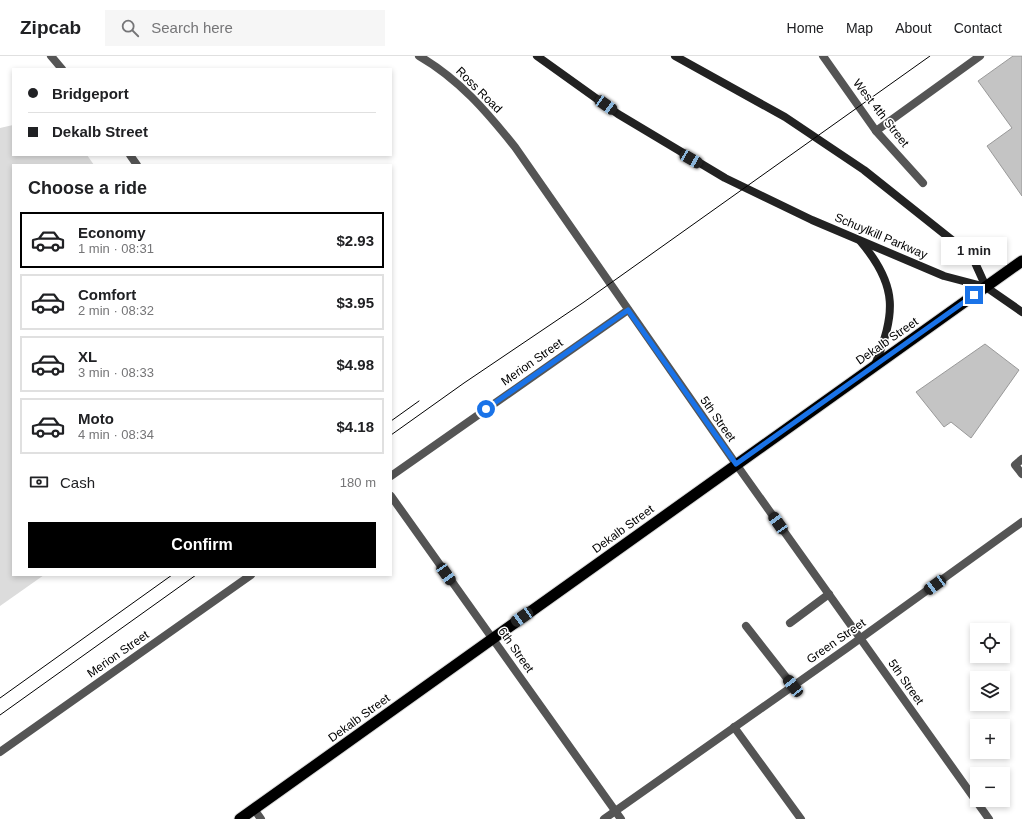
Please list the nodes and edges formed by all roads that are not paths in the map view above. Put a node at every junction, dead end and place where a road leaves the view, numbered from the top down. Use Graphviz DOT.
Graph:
graph roads {
  1 [pos="51,56"];
  2 [pos="420,56"];
  3 [pos="538,56"];
  4 [pos="675,56"];
  5 [pos="823,56"];
  6 [pos="980,56"];
  7 [pos="61,68"];
  8 [pos="876,131"];
  9 [pos="515,147"];
  10 [pos="131,156"];
  11 [pos="137,164"];
  12 [pos="923,183"];
  13 [pos="860,240"];
  14 [pos="1022,261"];
  15 [pos="986,286"];
  16 [pos="628,310"];
  17 [pos="1022,312"];
  18 [pos="875,365"];
  19 [pos="1022,459"];
  20 [pos="736,464"];
  21 [pos="1022,474"];
  22 [pos="392,475"];
  23 [pos="392,497"];
  24 [pos="1022,522"];
  25 [pos="250,576"];
  26 [pos="829,594"];
  27 [pos="790,623"];
  28 [pos="746,626"];
  29 [pos="493,638"];
  30 [pos="860,639"];
  31 [pos="793,686"];
  32 [pos="734,727"];
  33 [pos="0,752"];
  34 [pos="254,809"];
  35 [pos="615,811"];
  36 [pos="240,819"];
  37 [pos="261,819"];
  38 [pos="604,819"];
  39 [pos="621,819"];
  40 [pos="801,819"];
  41 [pos="989,819"];
  1 -- 7 [label="street"];
  2 -- 9 [label="street, Ross Road"];
  3 -- 13 [label="main road, Schuylkill Parkway"];
  4 -- 15 [label="main road"];
  5 -- 8 [label="street, West 4th Street"];
  6 -- 8 [label="street"];
  8 -- 12 [label="street, West 4th Street"];
  9 -- 16 [label="street, 5th Street"];
  10 -- 11 [label="street"];
  13 -- 15 [label="main road, Schuylkill Parkway"];
  13 -- 18 [label="main road"];
  14 -- 15 [label="highway, Dekalb Street"];
  15 -- 17 [label="main road"];
  15 -- 18 [label="highway, Dekalb Street"];
  16 -- 20 [label="street, 5th Street"];
  16 -- 22 [label="street, Merion Street"];
  18 -- 20 [label="highway, Dekalb Street"];
  19 -- 21 [label="street"];
  20 -- 26 [label="street, 5th Street"];
  20 -- 29 [label="highway, Dekalb Street"];
  23 -- 29 [label="street, 6th Street"];
  24 -- 30 [label="street, Green Street"];
  25 -- 33 [label="street, Merion Street"];
  26 -- 27 [label="street"];
  26 -- 30 [label="street, 5th Street"];
  28 -- 31 [label="street"];
  29 -- 34 [label="highway, Dekalb Street"];
  29 -- 35 [label="street, 6th Street"];
  30 -- 31 [label="street, Green Street"];
  30 -- 41 [label="street, 5th Street"];
  31 -- 32 [label="street, Green Street"];
  32 -- 35 [label="street, Green Street"];
  32 -- 40 [label="street"];
  34 -- 36 [label="highway, Dekalb Street"];
  34 -- 37 [label="street"];
  35 -- 38 [label="street, Green Street"];
  35 -- 39 [label="street, 6th Street"];
}
